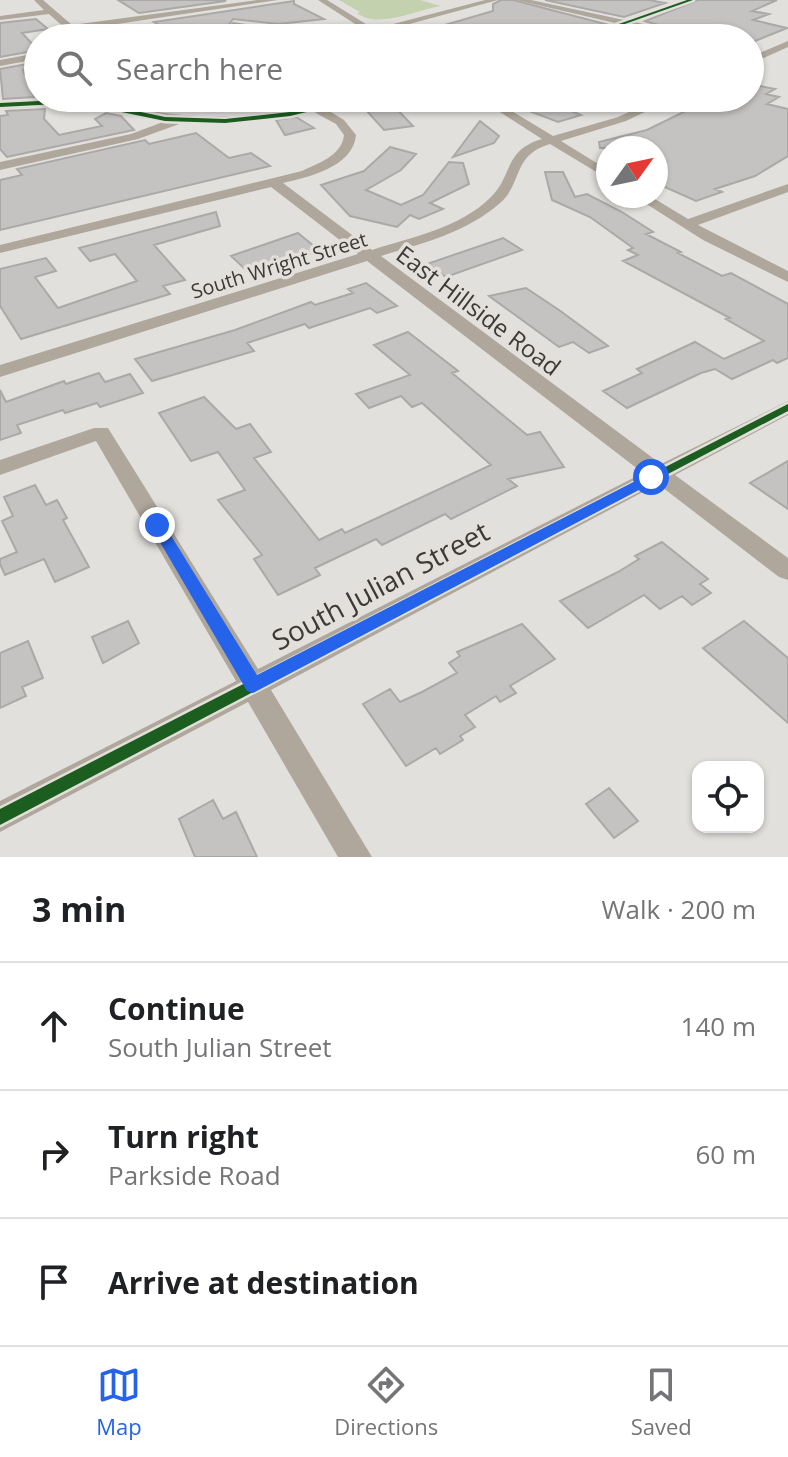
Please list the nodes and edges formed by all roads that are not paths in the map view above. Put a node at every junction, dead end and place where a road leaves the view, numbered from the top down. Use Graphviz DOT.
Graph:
graph roads {
  1 [pos="38,0"];
  2 [pos="274,0"];
  3 [pos="322,0"];
  4 [pos="494,0"];
  5 [pos="520,0"];
  6 [pos="691,0"];
  7 [pos="51,11"];
  8 [pos="0,18"];
  9 [pos="625,23"];
  10 [pos="66,24"];
  11 [pos="99,24"];
  12 [pos="361,24"];
  13 [pos="415,24"];
  14 [pos="622,24"];
  15 [pos="630,24"];
  16 [pos="788,44"];
  17 [pos="764,53"];
  18 [pos="767,54"];
  19 [pos="764,55"];
  20 [pos="788,58"];
  21 [pos="24,59"];
  22 [pos="0,63"];
  23 [pos="24,104"];
  24 [pos="0,105"];
  25 [pos="136,112"];
  26 [pos="294,112"];
  27 [pos="323,112"];
  28 [pos="506,112"];
  29 [pos="638,112"];
  30 [pos="179,120"];
  31 [pos="549,139"];
  32 [pos="0,166"];
  33 [pos="596,168"];
  34 [pos="273,182"];
  35 [pos="788,188"];
  36 [pos="660,208"];
  37 [pos="686,224"];
  38 [pos="0,249"];
  39 [pos="370,258"];
  40 [pos="788,277"];
  41 [pos="0,371"];
  42 [pos="788,407"];
  43 [pos="0,468"];
  44 [pos="658,473"];
  45 [pos="788,571"];
  46 [pos="253,685"];
  47 [pos="0,817"];
  48 [pos="356,857"];
  1 -- 7 [label="street"];
  2 -- 11 [label="street"];
  3 -- 12 [label="street"];
  4 -- 13 [label="street"];
  5 -- 9 [label="street"];
  6 -- 9 [label="street"];
  7 -- 8 [label="street"];
  7 -- 10 [label="street"];
  9 -- 14 [label="street"];
  9 -- 15 [label="street"];
  16 -- 18 [label="street"];
  17 -- 18 [label="street"];
  18 -- 19 [label="street"];
  18 -- 20 [label="street"];
  21 -- 22 [label="street"];
  23 -- 24 [label="street"];
  25 -- 30 [label="street"];
  26 -- 30 [label="street"];
  27 -- 34 [label="street"];
  28 -- 31 [label="street"];
  29 -- 31 [label="street, South Wright Street"];
  30 -- 32 [label="street"];
  31 -- 33 [label="street"];
  31 -- 39 [label="street, South Wright Street"];
  34 -- 38 [label="street"];
  34 -- 39 [label="street, East Hillside Road"];
  35 -- 37 [label="street"];
  36 -- 37 [label="street"];
  37 -- 40 [label="street"];
  39 -- 41 [label="street, South Wright Street"];
  39 -- 44 [label="street, East Hillside Road"];
  42 -- 44 [label="street, South Julian Street"];
  43 -- 46 [label="street"];
  44 -- 45 [label="street, East Hillside Road"];
  44 -- 46 [label="street, South Julian Street"];
  46 -- 47 [label="street, South Julian Street"];
  46 -- 48 [label="street"];
}
